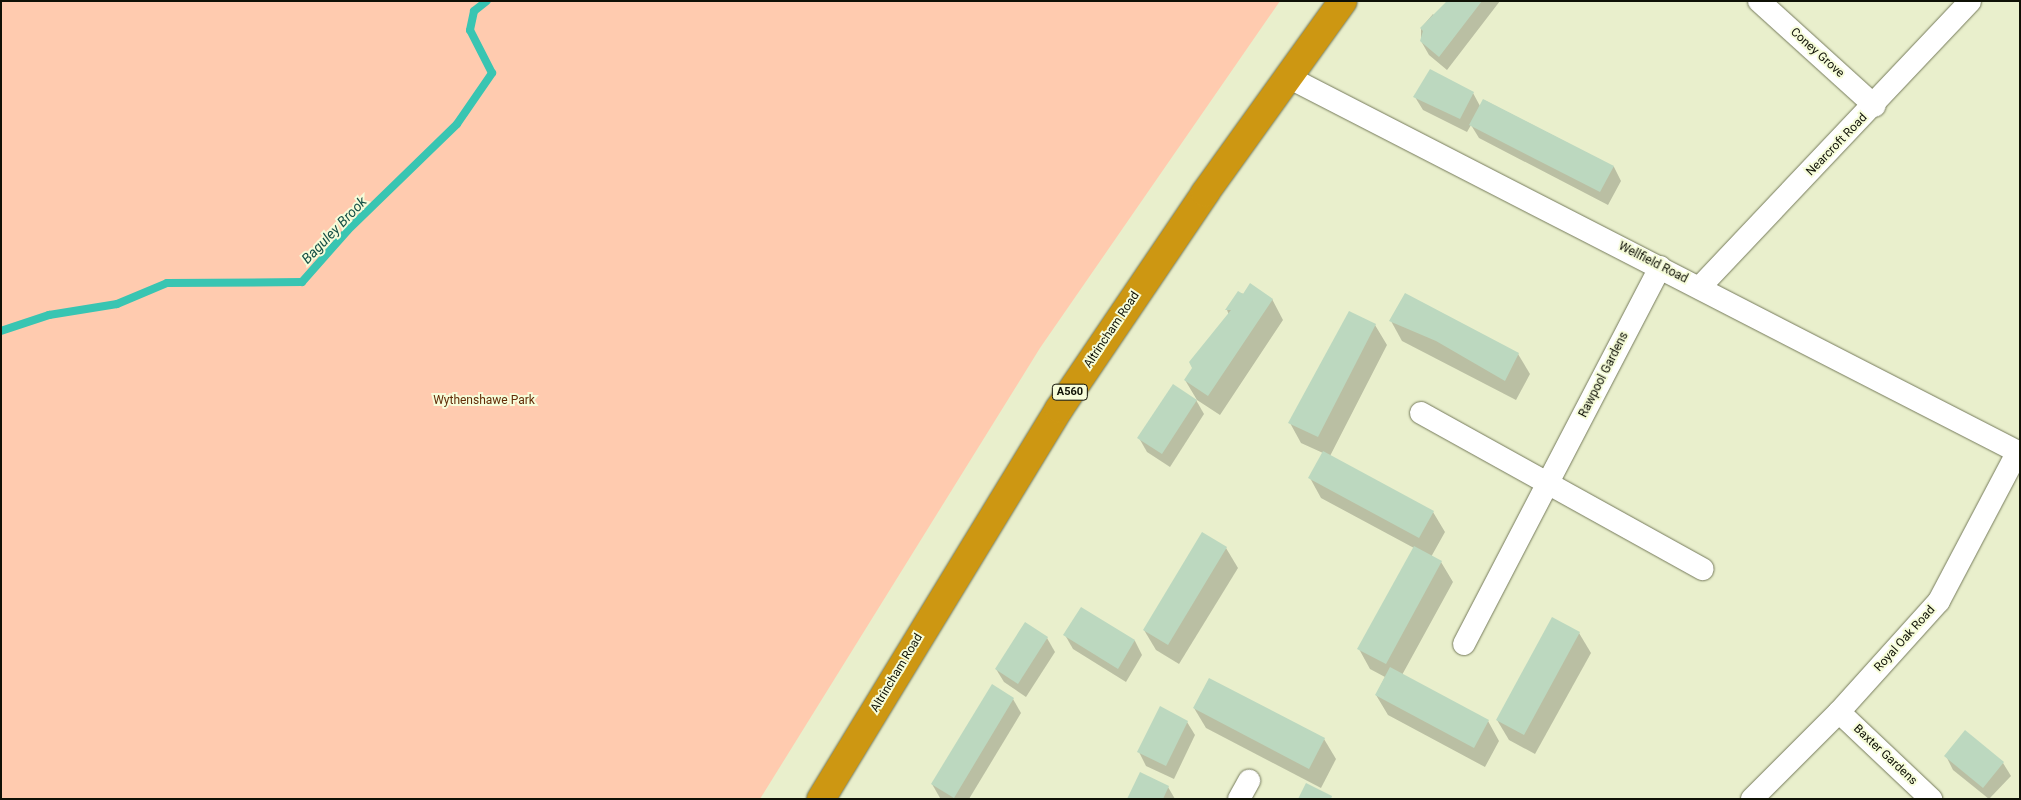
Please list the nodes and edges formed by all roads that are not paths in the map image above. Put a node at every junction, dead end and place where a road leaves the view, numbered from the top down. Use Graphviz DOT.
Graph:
graph roads {
  1 [pos="1343,1"];
  2 [pos="1760,1"];
  3 [pos="1970,1"];
  4 [pos="1288,77"];
  5 [pos="1875,106"];
  6 [pos="1660,267"];
  7 [pos="1700,287"];
  8 [pos="1422,413"];
  9 [pos="2018,453"];
  10 [pos="1548,484"];
  11 [pos="1703,569"];
  12 [pos="1464,644"];
  13 [pos="1839,712"];
  14 [pos="821,799"];
  15 [pos="1752,799"];
  16 [pos="1931,799"];
  1 -- 4 [label="highway, Altrincham Road / A560"];
  2 -- 5 [label="street, Coney Grove"];
  3 -- 5 [label="street, Nearcroft Road"];
  4 -- 6 [label="street, Wellfield Road"];
  4 -- 14 [label="highway, Altrincham Road / A560"];
  5 -- 7 [label="street, Nearcroft Road"];
  6 -- 7 [label="street, Wellfield Road"];
  6 -- 10 [label="street, Rawpool Gardens"];
  7 -- 9 [label="street, Wellfield Road"];
  8 -- 10 [label="street"];
  9 -- 13 [label="street, Royal Oak Road"];
  10 -- 11 [label="street"];
  10 -- 12 [label="street, Rawpool Gardens"];
  13 -- 15 [label="street, Royal Oak Road"];
  13 -- 16 [label="street, Baxter Gardens"];
}
